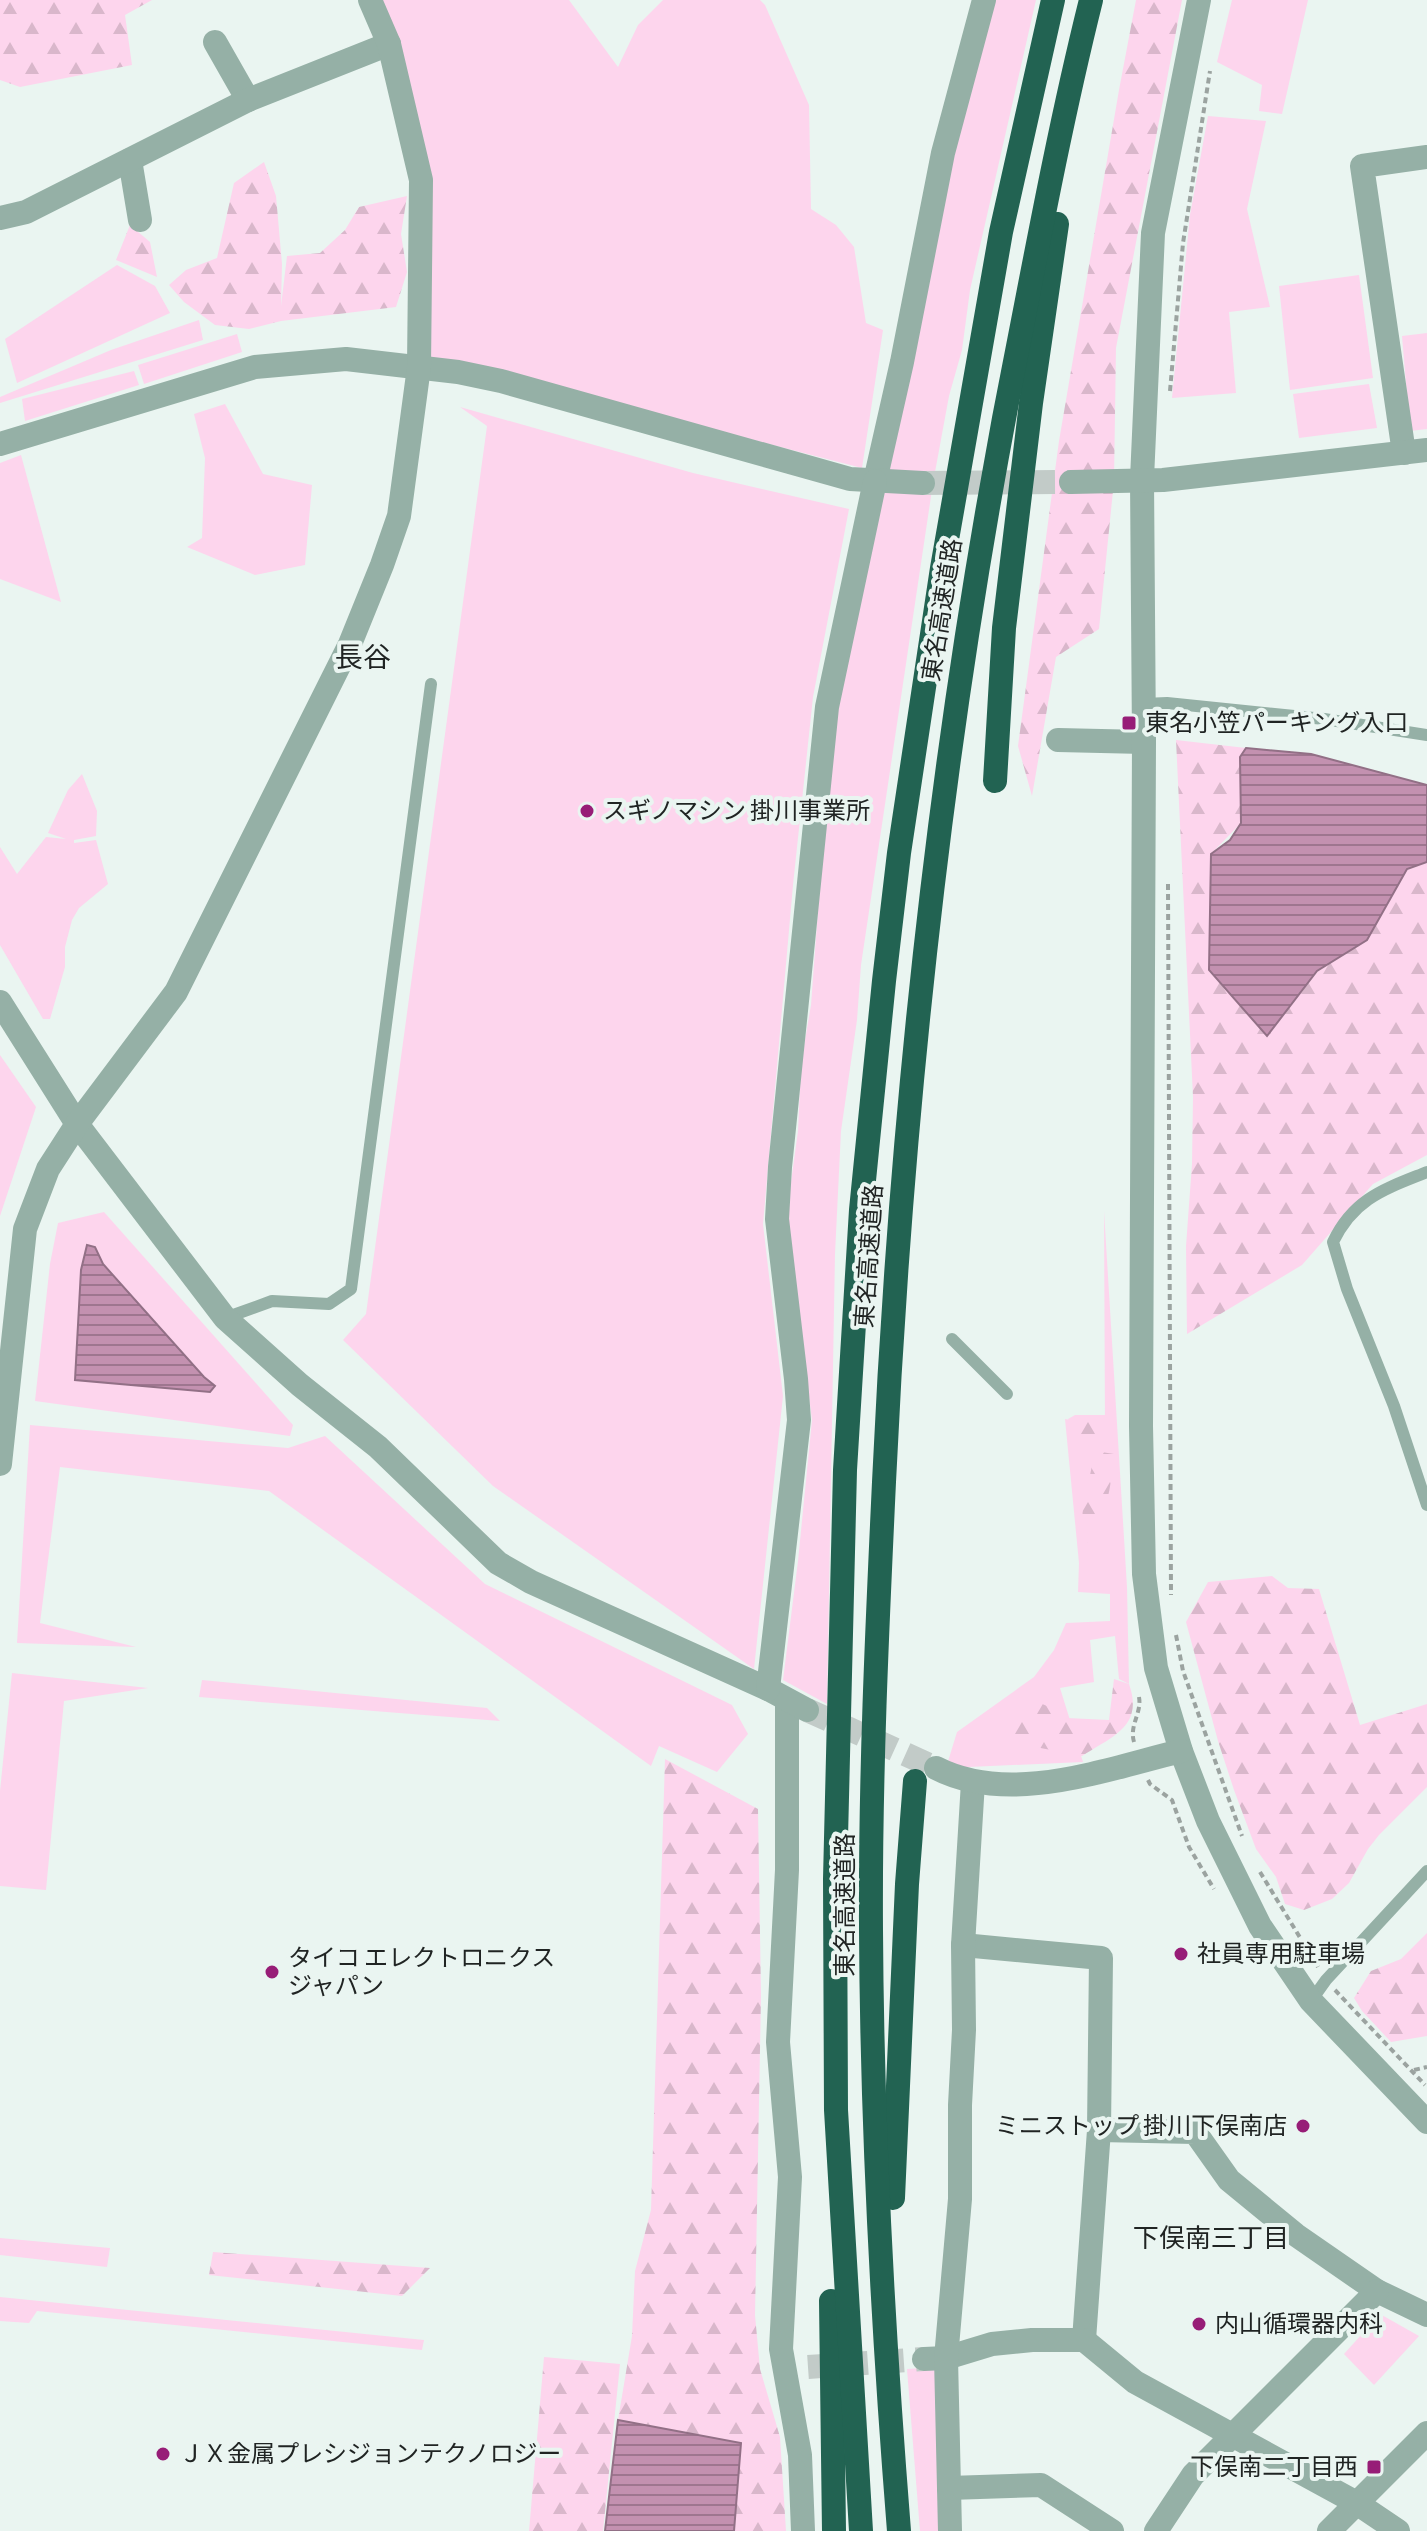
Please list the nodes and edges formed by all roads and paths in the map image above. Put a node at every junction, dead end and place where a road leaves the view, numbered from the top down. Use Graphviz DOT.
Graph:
graph roads {
  1 [pos="370,0"];
  2 [pos="984,0"];
  3 [pos="1053,0"];
  4 [pos="1199,0"];
  5 [pos="1088,10"];
  6 [pos="215,42"];
  7 [pos="389,44"];
  8 [pos="1211,61"];
  9 [pos="248,100"];
  10 [pos="1427,157"];
  11 [pos="130,160"];
  12 [pos="0,218"];
  13 [pos="140,220"];
  14 [pos="419,367"];
  15 [pos="1169,401"];
  16 [pos="0,444"];
  17 [pos="1416,451"];
  18 [pos="1142,479"];
  19 [pos="875,481"];
  20 [pos="1071,482"];
  21 [pos="923,483"];
  22 [pos="431,684"];
  23 [pos="1144,704"];
  24 [pos="1427,735"];
  25 [pos="1058,740"];
  26 [pos="1144,742"];
  27 [pos="995,781"];
  28 [pos="1168,880"];
  29 [pos="0,1002"];
  30 [pos="77,1124"];
  31 [pos="1427,1172"];
  32 [pos="225,1318"];
  33 [pos="952,1339"];
  34 [pos="1007,1394"];
  35 [pos="0,1464"];
  36 [pos="1427,1505"];
  37 [pos="1172,1606"];
  38 [pos="1175,1629"];
  39 [pos="1138,1690"];
  40 [pos="787,1700"];
  41 [pos="1181,1751"];
  42 [pos="1140,1761"];
  43 [pos="936,1768"];
  44 [pos="915,1781"];
  45 [pos="973,1782"];
  46 [pos="1244,1841"];
  47 [pos="1189,1847"];
  48 [pos="1255,1864"];
  49 [pos="1427,1871"];
  50 [pos="963,1945"];
  51 [pos="1326,1980"];
  52 [pos="1311,2001"];
  53 [pos="1427,2067"];
  54 [pos="1413,2070"];
  55 [pos="1427,2087"];
  56 [pos="836,2110"];
  57 [pos="1427,2122"];
  58 [pos="1099,2130"];
  59 [pos="1377,2291"];
  60 [pos="1427,2315"];
  61 [pos="1084,2340"];
  62 [pos="887,2343"];
  63 [pos="935,2358"];
  64 [pos="1427,2433"];
  65 [pos="1232,2436"];
  66 [pos="949,2488"];
  67 [pos="1355,2502"];
  68 [pos="803,2531"];
  69 [pos="834,2531"];
  70 [pos="861,2531"];
  71 [pos="899,2531"];
  72 [pos="950,2531"];
  73 [pos="1112,2531"];
  74 [pos="1156,2531"];
  75 [pos="1329,2531"];
  76 [pos="1398,2531"];
  1 -- 7 [label="street"];
  2 -- 19 [label="street"];
  3 -- 56 [label="highway, 東名高速道路"];
  4 -- 18 [label="street"];
  5 -- 27 [label="highway"];
  5 -- 62 [label="highway, 東名高速道路"];
  6 -- 9 [label="street"];
  7 -- 9 [label="street"];
  7 -- 14 [label="street"];
  8 -- 15 [label="path"];
  9 -- 11 [label="street"];
  10 -- 17 [label="street"];
  11 -- 12 [label="street"];
  11 -- 13 [label="street"];
  14 -- 16 [label="street"];
  14 -- 19 [label="street"];
  14 -- 30 [label="street"];
  17 -- 18 [label="street"];
  18 -- 20 [label="street"];
  18 -- 23 [label="street"];
  19 -- 21 [label="street"];
  19 -- 40 [label="street"];
  22 -- 32 [label="lane"];
  23 -- 24 [label="lane"];
  23 -- 26 [label="street"];
  25 -- 26 [label="street"];
  26 -- 41 [label="street"];
  28 -- 37 [label="path"];
  29 -- 30 [label="street"];
  30 -- 32 [label="street"];
  30 -- 35 [label="street"];
  31 -- 36 [label="lane"];
  32 -- 40 [label="street"];
  33 -- 34 [label="lane"];
  38 -- 46 [label="path"];
  39 -- 42 [label="path"];
  40 -- 68 [label="street"];
  41 -- 42 [label="street"];
  41 -- 52 [label="street"];
  42 -- 45 [label="street"];
  42 -- 47 [label="path"];
  43 -- 45 [label="street"];
  44 -- 62 [label="highway"];
  45 -- 50 [label="street"];
  48 -- 51 [label="path"];
  49 -- 51 [label="lane"];
  50 -- 58 [label="street"];
  50 -- 63 [label="street"];
  51 -- 52 [label="lane"];
  51 -- 54 [label="path"];
  52 -- 57 [label="street"];
  53 -- 54 [label="path"];
  54 -- 55 [label="path"];
  56 -- 69 [label="highway"];
  56 -- 70 [label="highway, 東名高速道路"];
  58 -- 59 [label="street"];
  58 -- 61 [label="street"];
  59 -- 60 [label="street"];
  59 -- 65 [label="street"];
  61 -- 63 [label="street"];
  61 -- 65 [label="street"];
  62 -- 71 [label="highway, 東名高速道路"];
  63 -- 66 [label="street"];
  64 -- 67 [label="street"];
  65 -- 67 [label="street"];
  65 -- 74 [label="street"];
  66 -- 72 [label="street"];
  66 -- 73 [label="street"];
  67 -- 75 [label="street"];
  67 -- 76 [label="street"];
}
